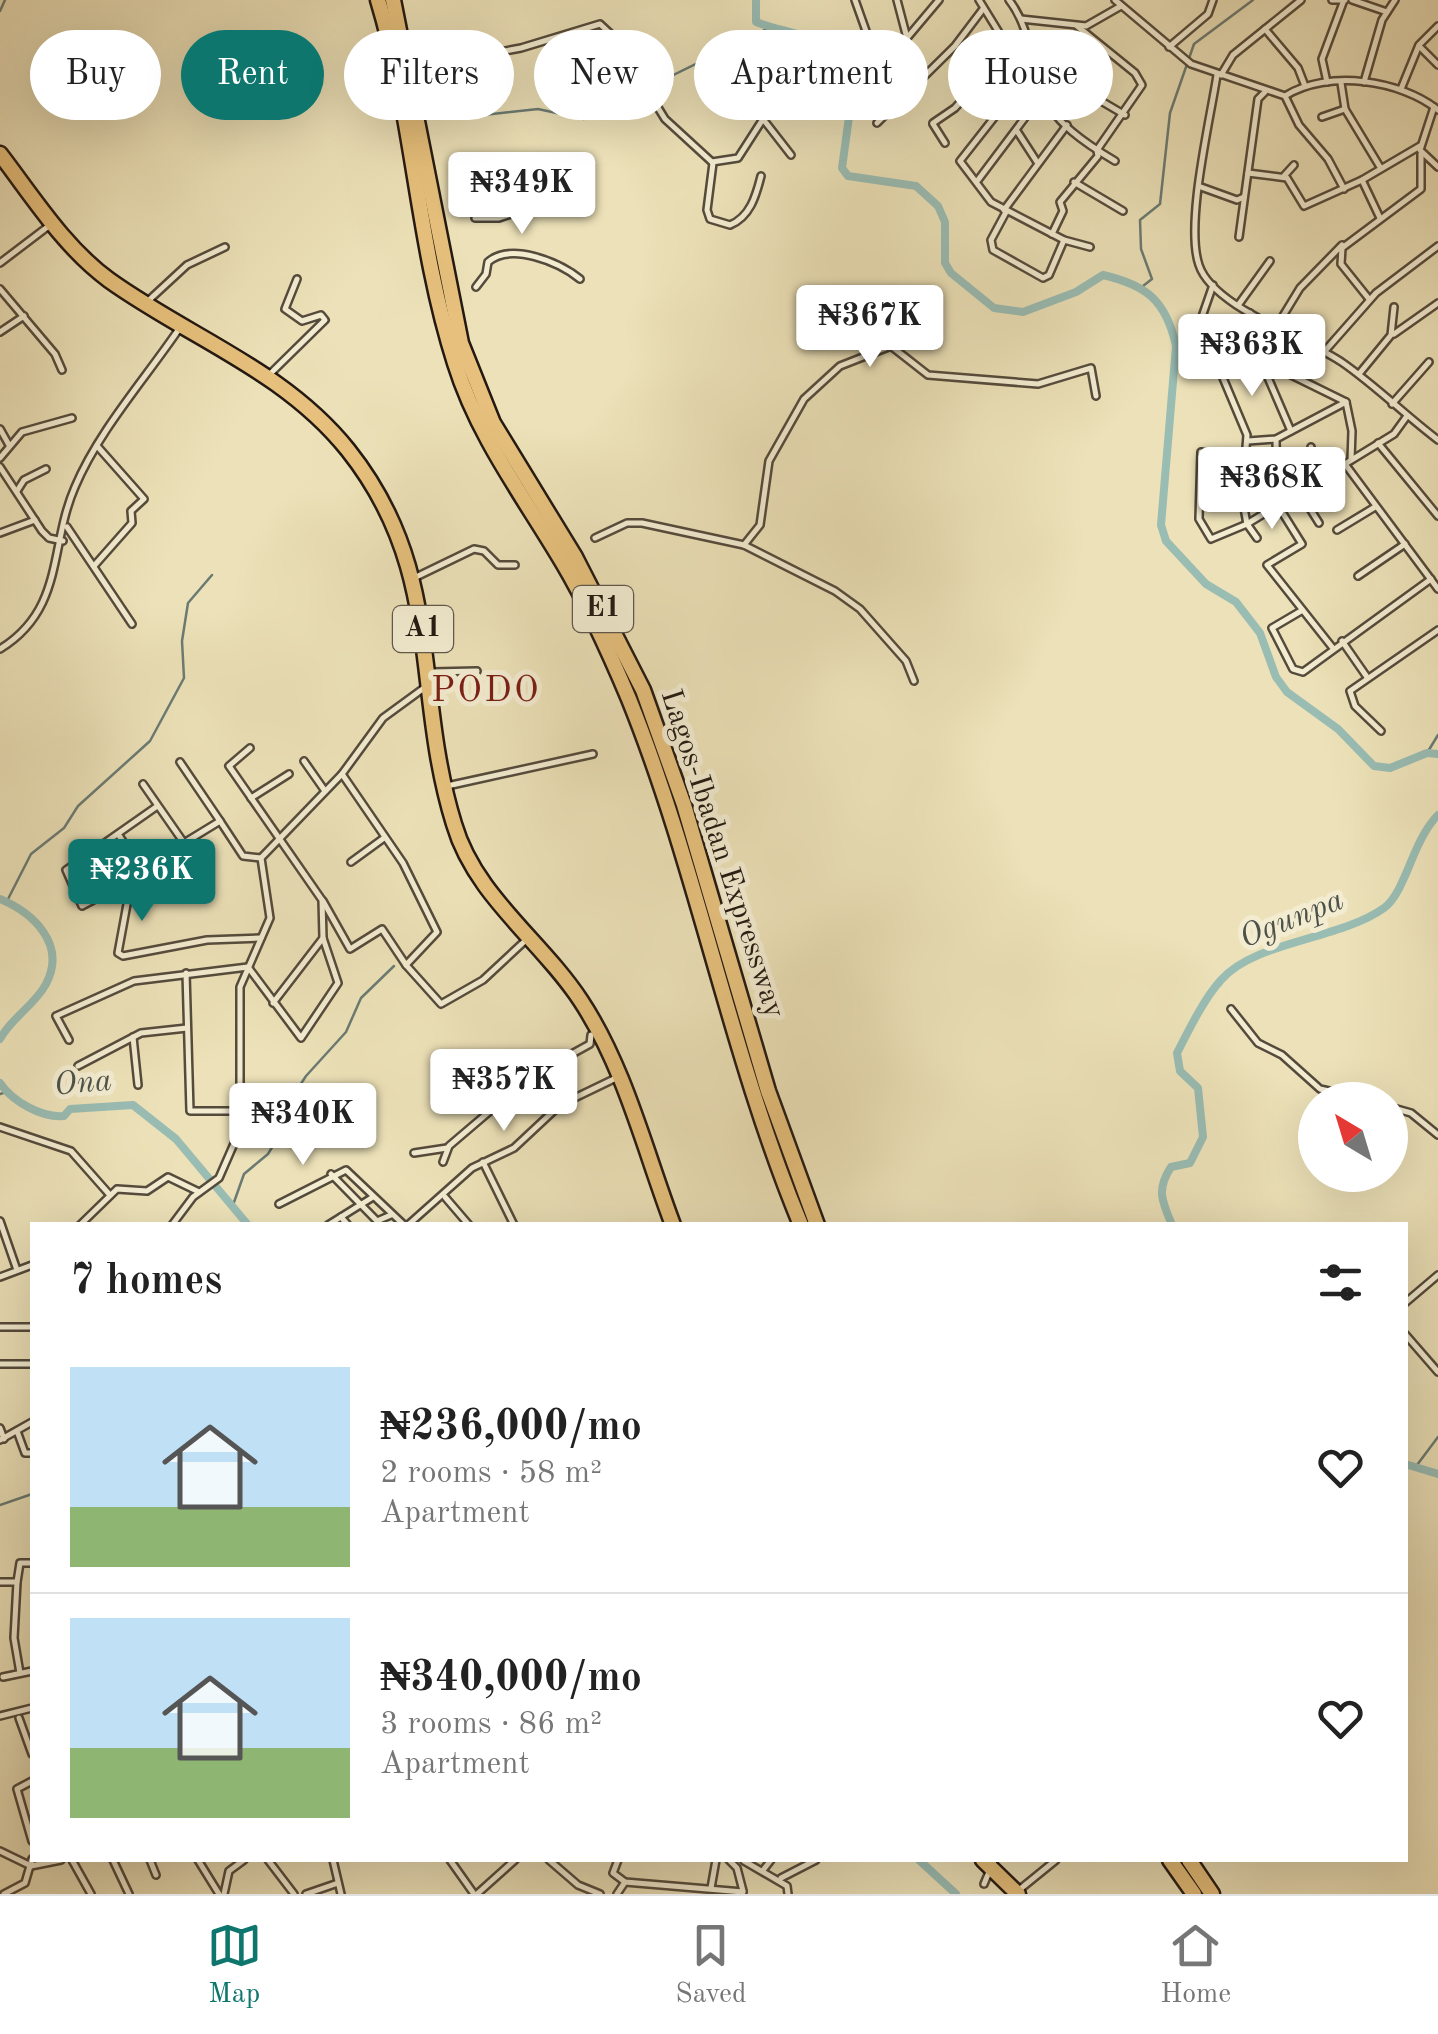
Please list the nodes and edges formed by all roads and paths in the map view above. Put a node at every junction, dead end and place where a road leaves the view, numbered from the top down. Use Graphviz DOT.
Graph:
graph roads {
  1 [pos="378,0"];
  2 [pos="393,0"];
  3 [pos="854,0"];
  4 [pos="897,0"];
  5 [pos="1009,0"];
  6 [pos="1301,0"];
  7 [pos="1332,0"];
  8 [pos="1347,0"];
  9 [pos="1394,0"];
  10 [pos="937,1"];
  11 [pos="1209,1"];
  12 [pos="1118,3"];
  13 [pos="981,4"];
  14 [pos="1386,12"];
  15 [pos="1021,19"];
  16 [pos="1438,26"];
  17 [pos="1085,29"];
  18 [pos="1265,29"];
  19 [pos="865,30"];
  20 [pos="904,30"];
  21 [pos="913,30"];
  22 [pos="995,30"];
  23 [pos="1024,30"];
  24 [pos="1419,45"];
  25 [pos="1169,46"];
  26 [pos="514,49"];
  27 [pos="1113,57"];
  28 [pos="1438,65"];
  29 [pos="928,72"];
  30 [pos="1218,76"];
  31 [pos="1327,82"];
  32 [pos="1364,82"];
  33 [pos="1340,83"];
  34 [pos="1306,86"];
  35 [pos="1401,90"];
  36 [pos="1265,92"];
  37 [pos="1285,96"];
  38 [pos="1113,108"];
  39 [pos="1436,108"];
  40 [pos="1345,110"];
  41 [pos="948,113"];
  42 [pos="1125,115"];
  43 [pos="1322,116"];
  44 [pos="880,120"];
  45 [pos="992,120"];
  46 [pos="1025,120"];
  47 [pos="1061,120"];
  48 [pos="877,123"];
  49 [pos="1067,125"];
  50 [pos="1018,131"];
  51 [pos="945,143"];
  52 [pos="1097,150"];
  53 [pos="1420,150"];
  54 [pos="0,154"];
  55 [pos="791,155"];
  56 [pos="1115,161"];
  57 [pos="712,162"];
  58 [pos="1038,162"];
  59 [pos="1294,164"];
  60 [pos="1380,167"];
  61 [pos="1438,167"];
  62 [pos="1248,173"];
  63 [pos="761,176"];
  64 [pos="1284,176"];
  65 [pos="978,180"];
  66 [pos="1362,180"];
  67 [pos="1074,182"];
  68 [pos="1201,187"];
  69 [pos="1344,189"];
  70 [pos="576,192"];
  71 [pos="1244,197"];
  72 [pos="1005,211"];
  73 [pos="1123,211"];
  74 [pos="475,218"];
  75 [pos="1380,218"];
  76 [pos="53,223"];
  77 [pos="1052,234"];
  78 [pos="1240,237"];
  79 [pos="1064,240"];
  80 [pos="1344,243"];
  81 [pos="1438,246"];
  82 [pos="225,247"];
  83 [pos="1090,247"];
  84 [pos="1270,261"];
  85 [pos="0,263"];
  86 [pos="296,279"];
  87 [pos="580,279"];
  88 [pos="1214,286"];
  89 [pos="476,287"];
  90 [pos="0,289"];
  91 [pos="1369,299"];
  92 [pos="146,303"];
  93 [pos="1438,303"];
  94 [pos="1239,304"];
  95 [pos="1394,308"];
  96 [pos="1250,313"];
  97 [pos="24,316"];
  98 [pos="183,324"];
  99 [pos="1274,329"];
  100 [pos="0,332"];
  101 [pos="1391,335"];
  102 [pos="1289,336"];
  103 [pos="1324,352"];
  104 [pos="1240,360"];
  105 [pos="1220,362"];
  106 [pos="1429,362"];
  107 [pos="1263,366"];
  108 [pos="1281,366"];
  109 [pos="62,370"];
  110 [pos="1359,374"];
  111 [pos="268,376"];
  112 [pos="1096,396"];
  113 [pos="1346,402"];
  114 [pos="1392,404"];
  115 [pos="1407,416"];
  116 [pos="72,418"];
  117 [pos="0,429"];
  118 [pos="1290,431"];
  119 [pos="1276,439"];
  120 [pos="1438,440"];
  121 [pos="1248,441"];
  122 [pos="1378,443"];
  123 [pos="9,444"];
  124 [pos="1311,446"];
  125 [pos="98,447"];
  126 [pos="1248,452"];
  127 [pos="0,458"];
  128 [pos="1236,458"];
  129 [pos="1348,462"];
  130 [pos="0,467"];
  131 [pos="46,469"];
  132 [pos="1246,474"];
  133 [pos="1273,475"];
  134 [pos="1316,482"];
  135 [pos="17,491"];
  136 [pos="1298,491"];
  137 [pos="1277,504"];
  138 [pos="1376,507"];
  139 [pos="1438,516"];
  140 [pos="36,519"];
  141 [pos="1247,524"];
  142 [pos="1319,524"];
  143 [pos="66,525"];
  144 [pos="1338,530"];
  145 [pos="0,533"];
  146 [pos="595,538"];
  147 [pos="1257,538"];
  148 [pos="63,541"];
  149 [pos="1406,544"];
  150 [pos="744,545"];
  151 [pos="515,565"];
  152 [pos="94,566"];
  153 [pos="1358,576"];
  154 [pos="414,578"];
  155 [pos="1431,578"];
  156 [pos="1438,589"];
  157 [pos="1301,611"];
  158 [pos="132,624"];
  159 [pos="1438,630"];
  160 [pos="1342,641"];
  161 [pos="1332,647"];
  162 [pos="0,649"];
  163 [pos="476,671"];
  164 [pos="430,678"];
  165 [pos="914,681"];
  166 [pos="1350,691"];
  167 [pos="1381,731"];
  168 [pos="250,748"];
  169 [pos="594,754"];
  170 [pos="304,761"];
  171 [pos="180,762"];
  172 [pos="290,774"];
  173 [pos="342,774"];
  174 [pos="143,784"];
  175 [pos="444,786"];
  176 [pos="325,791"];
  177 [pos="251,798"];
  178 [pos="156,808"];
  179 [pos="220,820"];
  180 [pos="118,834"];
  181 [pos="384,838"];
  182 [pos="279,840"];
  183 [pos="261,858"];
  184 [pos="352,862"];
  185 [pos="130,888"];
  186 [pos="322,900"];
  187 [pos="529,937"];
  188 [pos="263,938"];
  189 [pos="323,938"];
  190 [pos="406,965"];
  191 [pos="248,967"];
  192 [pos="186,973"];
  193 [pos="274,1002"];
  194 [pos="1231,1008"];
  195 [pos="186,1028"];
  196 [pos="591,1035"];
  197 [pos="134,1036"];
  198 [pos="69,1040"];
  199 [pos="78,1066"];
  200 [pos="618,1078"];
  201 [pos="1311,1082"];
  202 [pos="138,1085"];
  203 [pos="242,1111"];
  204 [pos="1408,1112"];
  205 [pos="0,1127"];
  206 [pos="1438,1135"];
  207 [pos="447,1148"];
  208 [pos="414,1154"];
  209 [pos="443,1162"];
  210 [pos="483,1162"];
  211 [pos="330,1174"];
  212 [pos="199,1192"];
  213 [pos="108,1194"];
  214 [pos="373,1197"];
  215 [pos="445,1197"];
  216 [pos="278,1204"];
  217 [pos="362,1208"];
  218 [pos="391,1215"];
  219 [pos="341,1217"];
  220 [pos="0,1220"];
  221 [pos="83,1222"];
  222 [pos="174,1222"];
  223 [pos="333,1222"];
  224 [pos="345,1222"];
  225 [pos="402,1222"];
  226 [pos="410,1222"];
  227 [pos="466,1222"];
  228 [pos="513,1222"];
  229 [pos="672,1222"];
  230 [pos="800,1222"];
  231 [pos="816,1222"];
  232 [pos="30,1266"];
  233 [pos="17,1270"];
  234 [pos="1438,1274"];
  235 [pos="0,1277"];
  236 [pos="1408,1300"];
  237 [pos="30,1327"];
  238 [pos="0,1328"];
  239 [pos="1408,1337"];
  240 [pos="0,1364"];
  241 [pos="30,1364"];
  242 [pos="1438,1372"];
  243 [pos="30,1423"];
  244 [pos="0,1428"];
  245 [pos="18,1430"];
  246 [pos="2,1439"];
  247 [pos="30,1452"];
  248 [pos="30,1563"];
  249 [pos="0,1582"];
  250 [pos="16,1582"];
  251 [pos="30,1672"];
  252 [pos="20,1674"];
  253 [pos="3,1677"];
  254 [pos="30,1708"];
  255 [pos="0,1716"];
  256 [pos="19,1718"];
  257 [pos="30,1748"];
  258 [pos="30,1782"];
  259 [pos="30,1834"];
  260 [pos="0,1851"];
  261 [pos="30,1861"];
  262 [pos="32,1862"];
  263 [pos="73,1862"];
  264 [pos="114,1862"];
  265 [pos="151,1862"];
  266 [pos="199,1862"];
  267 [pos="241,1862"];
  268 [pos="270,1862"];
  269 [pos="333,1862"];
  270 [pos="451,1862"];
  271 [pos="514,1862"];
  272 [pos="551,1862"];
  273 [pos="617,1862"];
  274 [pos="716,1862"];
  275 [pos="731,1862"];
  276 [pos="743,1862"];
  277 [pos="749,1862"];
  278 [pos="769,1862"];
  279 [pos="812,1862"];
  280 [pos="989,1862"];
  281 [pos="1054,1862"];
  282 [pos="1171,1862"];
  283 [pos="1189,1862"];
  284 [pos="737,1868"];
  285 [pos="764,1869"];
  286 [pos="156,1875"];
  287 [pos="778,1878"];
  288 [pos="624,1882"];
  289 [pos="338,1883"];
  290 [pos="984,1884"];
  291 [pos="712,1888"];
  292 [pos="678,1890"];
  293 [pos="91,1891"];
  294 [pos="744,1893"];
  295 [pos="1017,1893"];
  296 [pos="4,1894"];
  297 [pos="83,1894"];
  298 [pos="129,1894"];
  299 [pos="223,1894"];
  300 [pos="294,1894"];
  301 [pos="306,1894"];
  302 [pos="340,1894"];
  303 [pos="475,1894"];
  304 [pos="600,1894"];
  305 [pos="616,1894"];
  306 [pos="788,1894"];
  307 [pos="1194,1894"];
  308 [pos="1212,1894"];
  1 -- 230 [label="highway, Lagos-Ibadan Expressway / E1"];
  2 -- 231 [label="highway, Lagos-Ibadan Expressway / E1"];
  3 -- 19 [label="street"];
  4 -- 20 [label="street"];
  5 -- 15 [label="street"];
  6 -- 18 [label="street"];
  7 -- 8 [label="street"];
  8 -- 14 [label="street"];
  8 -- 31 [label="street"];
  9 -- 14 [label="street"];
  10 -- 21 [label="street"];
  11 -- 25 [label="street"];
  12 -- 17 [label="street"];
  12 -- 25 [label="street"];
  13 -- 22 [label="street"];
  13 -- 29 [label="street"];
  14 -- 32 [label="street"];
  15 -- 17 [label="street"];
  15 -- 23 [label="street"];
  16 -- 24 [label="street"];
  18 -- 30 [label="street"];
  18 -- 34 [label="street"];
  24 -- 28 [label="street"];
  24 -- 35 [label="street"];
  25 -- 30 [label="street"];
  26 -- 57 [label="street"];
  27 -- 42 [label="street"];
  30 -- 36 [label="street"];
  30 -- 68 [label="street"];
  31 -- 33 [label="street"];
  31 -- 34 [label="street"];
  32 -- 33 [label="street"];
  32 -- 35 [label="street"];
  33 -- 40 [label="street"];
  34 -- 37 [label="street"];
  35 -- 39 [label="street"];
  36 -- 37 [label="street"];
  36 -- 62 [label="street"];
  37 -- 69 [label="street"];
  38 -- 42 [label="street"];
  39 -- 53 [label="street"];
  40 -- 43 [label="street"];
  40 -- 60 [label="street"];
  41 -- 51 [label="street"];
  42 -- 52 [label="street"];
  44 -- 48 [label="street"];
  45 -- 65 [label="street"];
  46 -- 50 [label="street"];
  47 -- 49 [label="street"];
  49 -- 52 [label="street"];
  49 -- 58 [label="street"];
  50 -- 58 [label="street"];
  50 -- 65 [label="street"];
  52 -- 56 [label="street"];
  52 -- 67 [label="street"];
  53 -- 60 [label="street"];
  53 -- 61 [label="street"];
  53 -- 75 [label="street"];
  54 -- 76 [label="highway, A1"];
  55 -- 57 [label="street"];
  57 -- 63 [label="street"];
  58 -- 72 [label="street"];
  59 -- 64 [label="street"];
  60 -- 66 [label="street"];
  62 -- 64 [label="street"];
  62 -- 71 [label="street"];
  64 -- 69 [label="street"];
  65 -- 72 [label="street"];
  66 -- 69 [label="street"];
  66 -- 75 [label="street"];
  67 -- 73 [label="street"];
  67 -- 77 [label="street"];
  68 -- 71 [label="street"];
  68 -- 88 [label="street"];
  70 -- 74 [label="street"];
  71 -- 78 [label="street"];
  72 -- 77 [label="street"];
  72 -- 79 [label="street"];
  75 -- 80 [label="street"];
  76 -- 85 [label="street"];
  76 -- 92 [label="highway, A1"];
  77 -- 79 [label="street"];
  79 -- 83 [label="street"];
  80 -- 91 [label="street"];
  80 -- 99 [label="street"];
  81 -- 91 [label="street"];
  82 -- 92 [label="street"];
  84 -- 94 [label="street"];
  86 -- 111 [label="street"];
  87 -- 89 [label="street"];
  88 -- 94 [label="street"];
  88 -- 105 [label="street"];
  90 -- 97 [label="street"];
  91 -- 103 [label="street"];
  92 -- 98 [label="highway, A1"];
  93 -- 101 [label="street"];
  94 -- 96 [label="street"];
  95 -- 101 [label="street"];
  96 -- 99 [label="street"];
  96 -- 104 [label="street"];
  97 -- 100 [label="street"];
  97 -- 109 [label="street"];
  98 -- 111 [label="highway, A1"];
  98 -- 125 [label="street"];
  99 -- 102 [label="street"];
  101 -- 110 [label="street"];
  102 -- 103 [label="street"];
  102 -- 108 [label="street"];
  103 -- 110 [label="street"];
  104 -- 105 [label="street"];
  104 -- 107 [label="street"];
  105 -- 121 [label="street"];
  106 -- 114 [label="street"];
  107 -- 108 [label="street"];
  107 -- 118 [label="street"];
  108 -- 113 [label="street"];
  110 -- 114 [label="street"];
  111 -- 154 [label="highway, A1"];
  112 -- 150 [label="street"];
  113 -- 118 [label="street"];
  113 -- 129 [label="street"];
  114 -- 115 [label="street"];
  115 -- 120 [label="street"];
  115 -- 122 [label="street"];
  116 -- 123 [label="street"];
  117 -- 123 [label="street"];
  118 -- 119 [label="street"];
  119 -- 121 [label="street"];
  119 -- 133 [label="street"];
  121 -- 126 [label="street"];
  122 -- 129 [label="street"];
  122 -- 139 [label="street"];
  123 -- 127 [label="street"];
  124 -- 134 [label="street"];
  125 -- 143 [label="street"];
  125 -- 152 [label="street"];
  126 -- 128 [label="street"];
  126 -- 132 [label="street"];
  128 -- 132 [label="street"];
  128 -- 141 [label="street"];
  129 -- 134 [label="street"];
  129 -- 138 [label="street"];
  130 -- 135 [label="street"];
  131 -- 135 [label="street"];
  132 -- 133 [label="street"];
  132 -- 141 [label="street"];
  133 -- 137 [label="street"];
  134 -- 136 [label="street"];
  135 -- 140 [label="street"];
  136 -- 137 [label="street"];
  136 -- 142 [label="street"];
  137 -- 141 [label="street"];
  137 -- 157 [label="street"];
  138 -- 144 [label="street"];
  138 -- 149 [label="street"];
  140 -- 145 [label="street"];
  140 -- 148 [label="street"];
  141 -- 147 [label="street"];
  143 -- 148 [label="street"];
  143 -- 152 [label="street"];
  146 -- 150 [label="street"];
  148 -- 162 [label="street"];
  149 -- 153 [label="street"];
  149 -- 155 [label="street"];
  150 -- 165 [label="street"];
  151 -- 154 [label="street"];
  152 -- 158 [label="street"];
  154 -- 164 [label="highway, A1"];
  155 -- 156 [label="street"];
  155 -- 160 [label="street"];
  157 -- 161 [label="street"];
  157 -- 161 [label="street"];
  159 -- 166 [label="street"];
  160 -- 161 [label="street"];
  160 -- 166 [label="street"];
  163 -- 164 [label="street"];
  164 -- 173 [label="street"];
  164 -- 175 [label="highway, A1"];
  166 -- 167 [label="street"];
  168 -- 177 [label="street"];
  169 -- 175 [label="street"];
  170 -- 176 [label="street"];
  171 -- 179 [label="street"];
  172 -- 177 [label="street"];
  173 -- 176 [label="street"];
  173 -- 181 [label="street"];
  174 -- 178 [label="street"];
  175 -- 187 [label="highway, A1"];
  176 -- 182 [label="street"];
  177 -- 182 [label="street"];
  178 -- 179 [label="street"];
  178 -- 180 [label="street"];
  179 -- 183 [label="street"];
  180 -- 185 [label="street"];
  180 -- 185 [label="street"];
  181 -- 184 [label="street"];
  181 -- 190 [label="street"];
  182 -- 183 [label="street"];
  182 -- 186 [label="street"];
  183 -- 188 [label="street"];
  185 -- 188 [label="street"];
  186 -- 189 [label="street"];
  186 -- 190 [label="street"];
  187 -- 190 [label="street"];
  187 -- 200 [label="highway, A1"];
  188 -- 191 [label="street"];
  189 -- 193 [label="street"];
  189 -- 193 [label="street"];
  191 -- 192 [label="street"];
  191 -- 193 [label="street"];
  191 -- 203 [label="street"];
  192 -- 195 [label="street"];
  192 -- 198 [label="street"];
  194 -- 201 [label="street"];
  195 -- 197 [label="street"];
  195 -- 203 [label="street"];
  196 -- 207 [label="street"];
  197 -- 199 [label="street"];
  197 -- 202 [label="street"];
  200 -- 210 [label="street"];
  200 -- 229 [label="highway, A1"];
  203 -- 212 [label="street"];
  204 -- 206 [label="street"];
  205 -- 213 [label="street"];
  207 -- 208 [label="street"];
  207 -- 209 [label="street"];
  210 -- 215 [label="street"];
  210 -- 228 [label="street"];
  211 -- 214 [label="street"];
  211 -- 216 [label="street"];
  211 -- 217 [label="street"];
  212 -- 213 [label="street"];
  212 -- 222 [label="street"];
  213 -- 221 [label="street"];
  214 -- 217 [label="street"];
  214 -- 218 [label="street"];
  215 -- 226 [label="street"];
  215 -- 227 [label="street"];
  217 -- 218 [label="street"];
  217 -- 219 [label="street"];
  218 -- 225 [label="street"];
  219 -- 223 [label="street"];
  219 -- 224 [label="street"];
  220 -- 233 [label="street"];
  232 -- 233 [label="street"];
  233 -- 235 [label="street"];
  234 -- 236 [label="street"];
  237 -- 238 [label="street"];
  239 -- 242 [label="street"];
  240 -- 241 [label="street"];
  243 -- 245 [label="street"];
  244 -- 246 [label="street"];
  245 -- 246 [label="street"];
  245 -- 247 [label="street"];
  248 -- 250 [label="street"];
  249 -- 250 [label="street"];
  250 -- 252 [label="street"];
  251 -- 252 [label="street"];
  252 -- 253 [label="street"];
  254 -- 255 [label="street"];
  256 -- 257 [label="street"];
  258 -- 259 [label="street"];
  260 -- 261 [label="street"];
  262 -- 296 [label="street"];
  263 -- 293 [label="street"];
  264 -- 298 [label="street"];
  265 -- 286 [label="street"];
  266 -- 299 [label="street"];
  267 -- 299 [label="street"];
  268 -- 300 [label="street"];
  269 -- 289 [label="street"];
  270 -- 303 [label="street"];
  271 -- 303 [label="street"];
  272 -- 304 [label="street"];
  273 -- 288 [label="street"];
  274 -- 291 [label="street"];
  275 -- 284 [label="street"];
  276 -- 284 [label="street"];
  277 -- 285 [label="street"];
  278 -- 285 [label="street"];
  279 -- 287 [label="street"];
  280 -- 290 [label="street"];
  280 -- 295 [label="highway"];
  281 -- 295 [label="street"];
  282 -- 307 [label="highway"];
  283 -- 308 [label="highway"];
  284 -- 294 [label="street"];
  285 -- 287 [label="street"];
  287 -- 306 [label="street"];
  288 -- 292 [label="street"];
  288 -- 305 [label="street"];
  289 -- 301 [label="street"];
  289 -- 302 [label="street"];
  291 -- 292 [label="street"];
  291 -- 294 [label="street"];
  293 -- 297 [label="street"];
}
